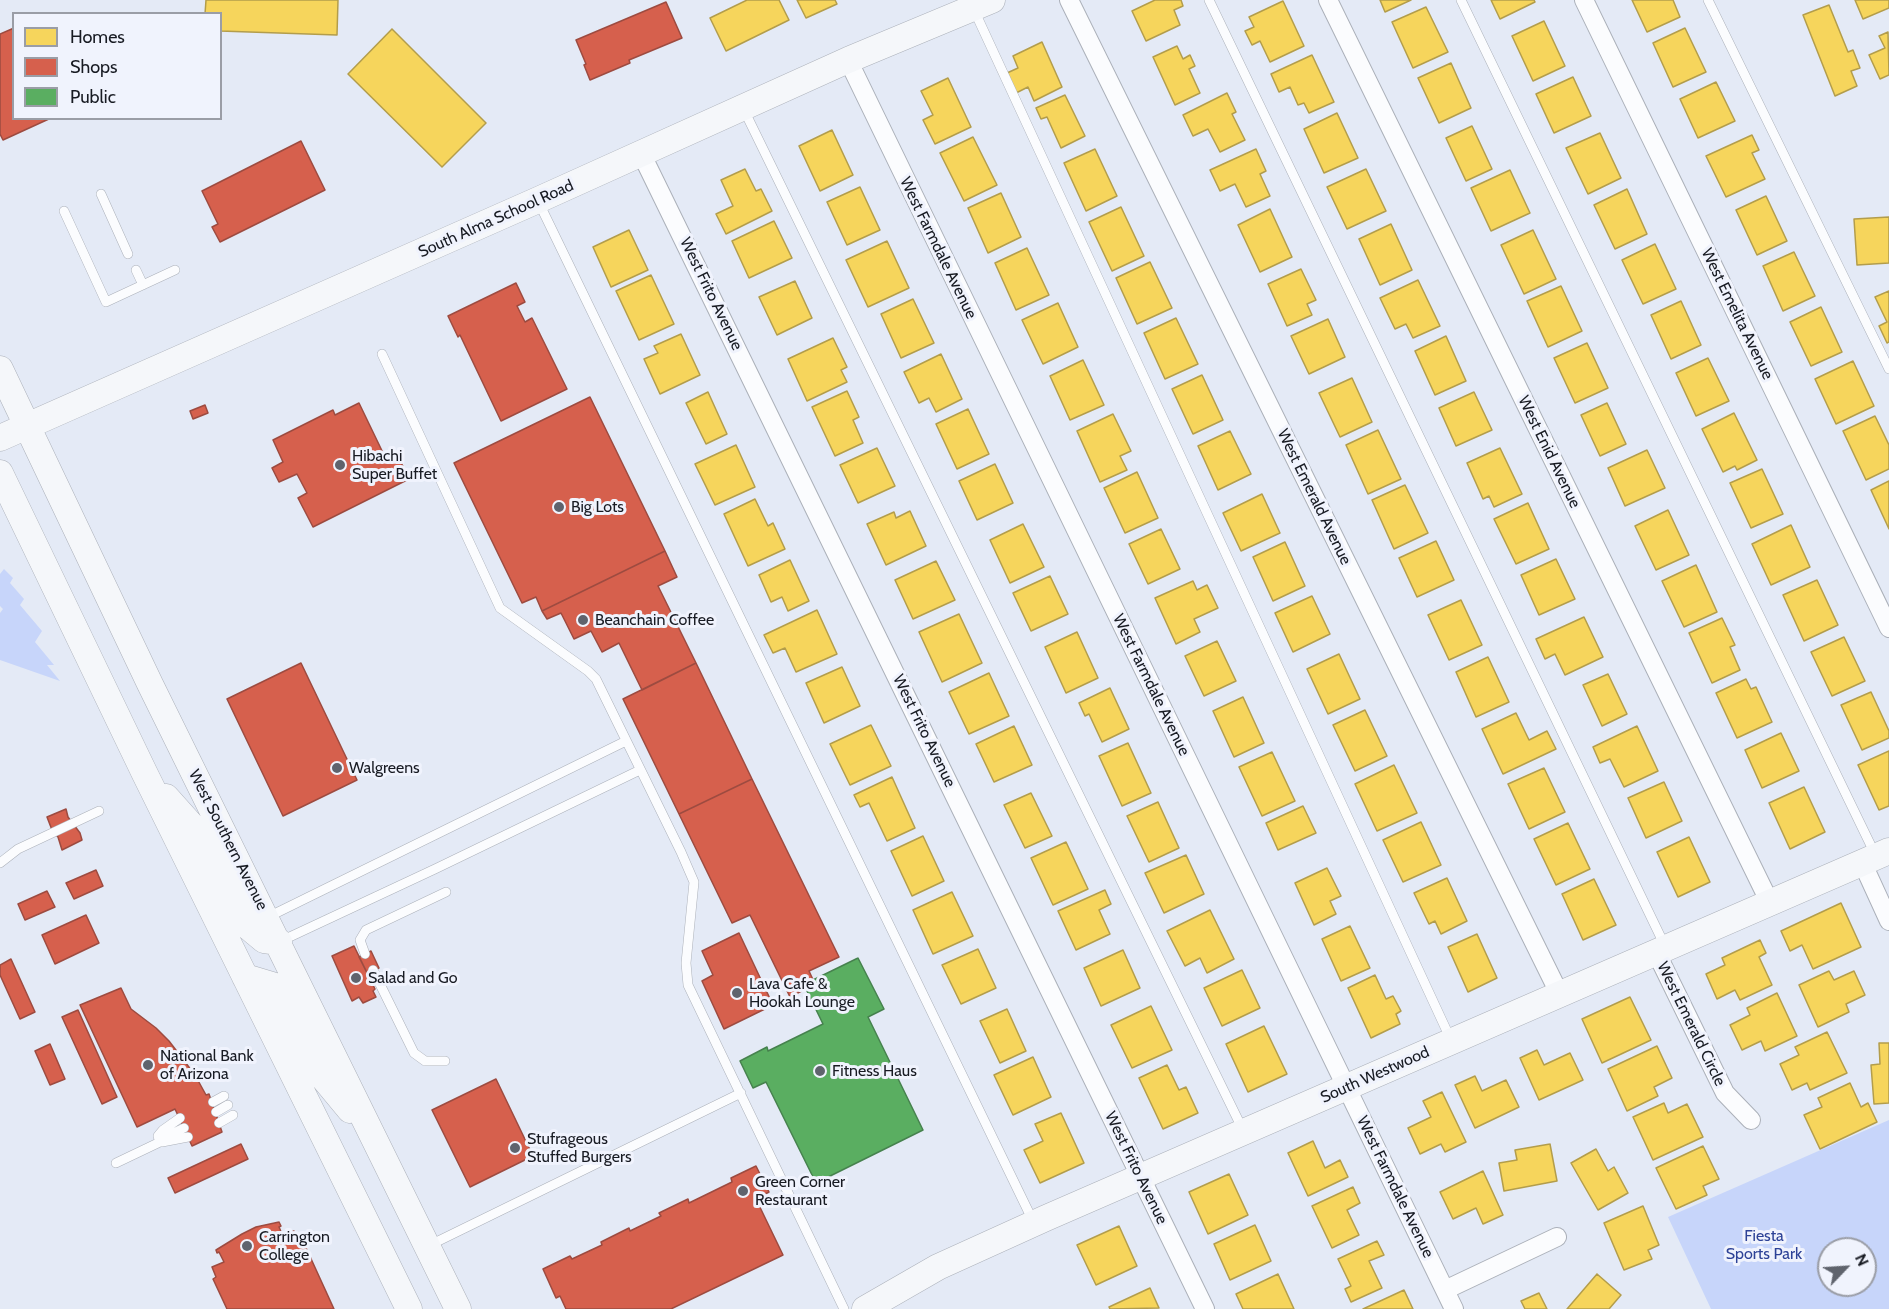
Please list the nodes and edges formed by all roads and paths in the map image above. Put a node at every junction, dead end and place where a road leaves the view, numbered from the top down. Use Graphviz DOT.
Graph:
graph roads {
  1 [pos="1069,0"];
  2 [pos="1209,0"];
  3 [pos="1328,0"];
  4 [pos="1461,0"];
  5 [pos="1584,0"];
  6 [pos="1708,0"];
  7 [pos="982,4"];
  8 [pos="848,60"];
  9 [pos="743,107"];
  10 [pos="642,153"];
  11 [pos="101,194"];
  12 [pos="538,201"];
  13 [pos="64,211"];
  14 [pos="128,254"];
  15 [pos="136,270"];
  16 [pos="175,270"];
  17 [pos="142,285"];
  18 [pos="382,354"];
  19 [pos="0,369"];
  20 [pos="1889,369"];
  21 [pos="27,426"];
  22 [pos="0,438"];
  23 [pos="0,473"];
  24 [pos="1889,628"];
  25 [pos="626,741"];
  26 [pos="640,770"];
  27 [pos="144,772"];
  28 [pos="99,811"];
  29 [pos="1876,857"];
  30 [pos="0,863"];
  31 [pos="447,892"];
  32 [pos="1770,903"];
  33 [pos="267,917"];
  34 [pos="1889,921"];
  35 [pos="279,942"];
  36 [pos="1661,950"];
  37 [pos="365,954"];
  38 [pos="373,970"];
  39 [pos="245,977"];
  40 [pos="1560,995"];
  41 [pos="1452,1042"];
  42 [pos="445,1060"];
  43 [pos="1347,1088"];
  44 [pos="741,1094"];
  45 [pos="213,1102"];
  46 [pos="216,1112"];
  47 [pos="232,1115"];
  48 [pos="180,1118"];
  49 [pos="1751,1120"];
  50 [pos="219,1123"];
  51 [pos="186,1132"];
  52 [pos="1244,1132"];
  53 [pos="160,1142"];
  54 [pos="380,1148"];
  55 [pos="116,1162"];
  56 [pos="1141,1177"];
  57 [pos="1034,1223"];
  58 [pos="1557,1237"];
  59 [pos="428,1246"];
  60 [pos="393,1277"];
  61 [pos="1445,1290"];
  62 [pos="409,1309"];
  63 [pos="428,1309"];
  64 [pos="458,1309"];
  65 [pos="844,1309"];
  66 [pos="864,1309"];
  67 [pos="1205,1309"];
  68 [pos="1454,1309"];
  1 -- 40 [label="street, West Emerald Avenue"];
  2 -- 36 [label="lane"];
  3 -- 32 [label="street, West Enid Avenue"];
  4 -- 29 [label="lane"];
  5 -- 24 [label="street, West Emelita Avenue"];
  6 -- 20 [label="lane"];
  7 -- 8 [label="main road, South Alma School Road"];
  7 -- 41 [label="lane"];
  8 -- 9 [label="main road, South Alma School Road"];
  8 -- 43 [label="street, West Farmdale Avenue"];
  9 -- 10 [label="main road, South Alma School Road"];
  9 -- 52 [label="lane"];
  10 -- 12 [label="main road, South Alma School Road"];
  10 -- 56 [label="street, West Frito Avenue"];
  11 -- 14 [label="lane"];
  12 -- 21 [label="main road, South Alma School Road"];
  12 -- 57 [label="lane"];
  13 -- 17 [label="lane"];
  15 -- 17 [label="lane"];
  16 -- 17 [label="lane"];
  18 -- 25 [label="lane"];
  19 -- 21 [label="main road, West Southern Avenue"];
  21 -- 22 [label="main road, South Alma School Road"];
  21 -- 33 [label="main road, West Southern Avenue"];
  23 -- 27 [label="main road"];
  25 -- 26 [label="lane"];
  25 -- 33 [label="lane"];
  26 -- 35 [label="lane"];
  26 -- 44 [label="lane"];
  27 -- 35 [label="main road"];
  27 -- 39 [label="main road"];
  28 -- 30 [label="lane"];
  29 -- 32 [label="main road, South Westwood"];
  29 -- 34 [label="street"];
  31 -- 37 [label="lane"];
  32 -- 36 [label="main road, South Westwood"];
  33 -- 35 [label="main road, West Southern Avenue"];
  35 -- 54 [label="main road, West Southern Avenue"];
  36 -- 40 [label="main road, South Westwood"];
  36 -- 49 [label="street, West Emerald Circle"];
  38 -- 42 [label="lane"];
  39 -- 54 [label="main road"];
  39 -- 60 [label="main road"];
  40 -- 41 [label="main road, South Westwood"];
  41 -- 43 [label="main road, South Westwood"];
  43 -- 52 [label="main road, South Westwood"];
  43 -- 61 [label="street, West Farmdale Avenue"];
  44 -- 59 [label="lane"];
  44 -- 65 [label="lane"];
  45 -- 46 [label="lane"];
  47 -- 50 [label="lane"];
  48 -- 53 [label="lane"];
  51 -- 53 [label="lane"];
  52 -- 56 [label="main road, South Westwood"];
  53 -- 55 [label="lane"];
  54 -- 59 [label="main road, West Southern Avenue"];
  56 -- 57 [label="main road, South Westwood"];
  56 -- 67 [label="street, West Frito Avenue"];
  57 -- 66 [label="main road, South Westwood"];
  58 -- 61 [label="street"];
  59 -- 64 [label="main road, West Southern Avenue"];
  60 -- 62 [label="main road"];
  60 -- 63 [label="main road"];
  61 -- 68 [label="street, West Farmdale Avenue"];
}
